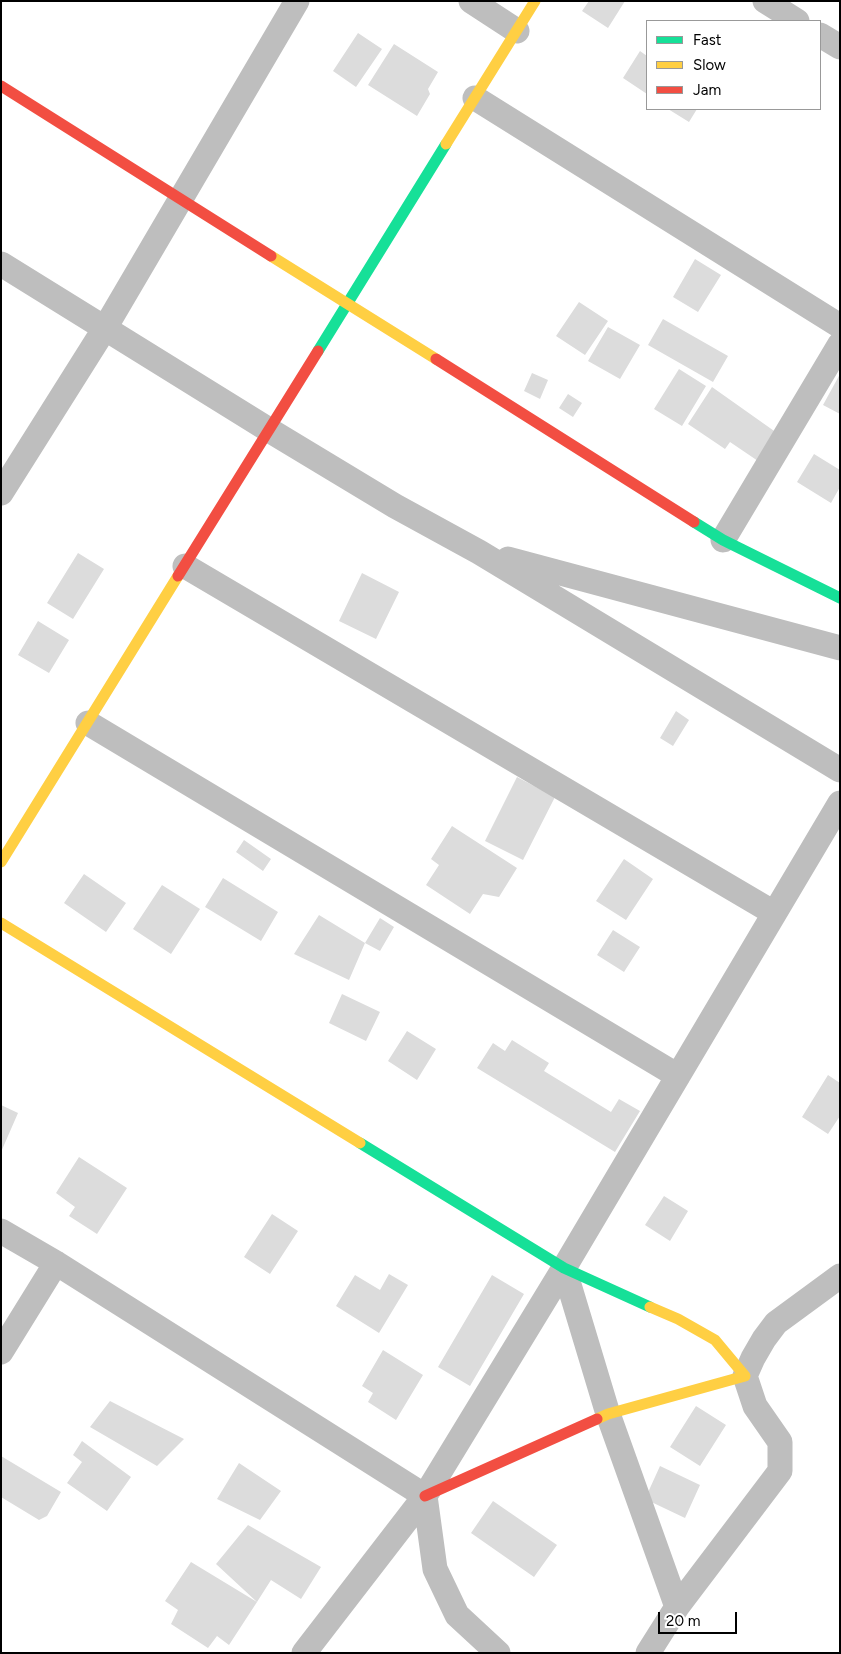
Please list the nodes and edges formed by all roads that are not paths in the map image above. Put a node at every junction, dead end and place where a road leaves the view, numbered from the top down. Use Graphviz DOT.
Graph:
graph roads {
  1 [pos="298,1"];
  2 [pos="471,1"];
  3 [pos="536,1"];
  4 [pos="765,1"];
  5 [pos="795,20"];
  6 [pos="517,31"];
  7 [pos="821,36"];
  8 [pos="840,48"];
  9 [pos="1,86"];
  10 [pos="475,98"];
  11 [pos="181,199"];
  12 [pos="1,264"];
  13 [pos="348,304"];
  14 [pos="840,326"];
  15 [pos="105,328"];
  16 [pos="840,344"];
  17 [pos="269,430"];
  18 [pos="1,493"];
  19 [pos="723,540"];
  20 [pos="479,552"];
  21 [pos="185,566"];
  22 [pos="840,598"];
  23 [pos="840,648"];
  24 [pos="88,723"];
  25 [pos="840,770"];
  26 [pos="840,803"];
  27 [pos="1,862"];
  28 [pos="774,913"];
  29 [pos="1,923"];
  30 [pos="678,1076"];
  31 [pos="1,1231"];
  32 [pos="56,1263"];
  33 [pos="564,1268"];
  34 [pos="840,1276"];
  35 [pos="1,1352"];
  36 [pos="745,1376"];
  37 [pos="608,1414"];
  38 [pos="425,1496"];
  39 [pos="677,1607"];
  40 [pos="304,1653"];
  41 [pos="498,1653"];
  42 [pos="648,1653"];
  1 -- 11 [label="street"];
  2 -- 6 [label="street"];
  3 -- 6 [label="street"];
  4 -- 5 [label="street"];
  6 -- 10 [label="street"];
  7 -- 8 [label="street"];
  9 -- 11 [label="street"];
  10 -- 13 [label="street"];
  10 -- 14 [label="street"];
  11 -- 13 [label="street"];
  11 -- 15 [label="street"];
  12 -- 15 [label="street"];
  13 -- 17 [label="street"];
  13 -- 19 [label="street"];
  15 -- 17 [label="street"];
  15 -- 18 [label="street"];
  16 -- 19 [label="street"];
  17 -- 20 [label="street"];
  17 -- 21 [label="street"];
  19 -- 22 [label="street"];
  20 -- 23 [label="street"];
  20 -- 25 [label="street"];
  21 -- 24 [label="street"];
  21 -- 28 [label="street"];
  24 -- 27 [label="street"];
  24 -- 30 [label="street"];
  26 -- 28 [label="street"];
  28 -- 30 [label="street"];
  29 -- 33 [label="street"];
  30 -- 33 [label="street"];
  31 -- 32 [label="street"];
  32 -- 35 [label="street"];
  32 -- 38 [label="street"];
  33 -- 36 [label="street"];
  33 -- 37 [label="street"];
  33 -- 38 [label="street"];
  34 -- 36 [label="street"];
  36 -- 37 [label="street"];
  36 -- 39 [label="street"];
  37 -- 38 [label="street"];
  37 -- 39 [label="street"];
  38 -- 40 [label="street"];
  38 -- 41 [label="street"];
  39 -- 42 [label="street"];
}
